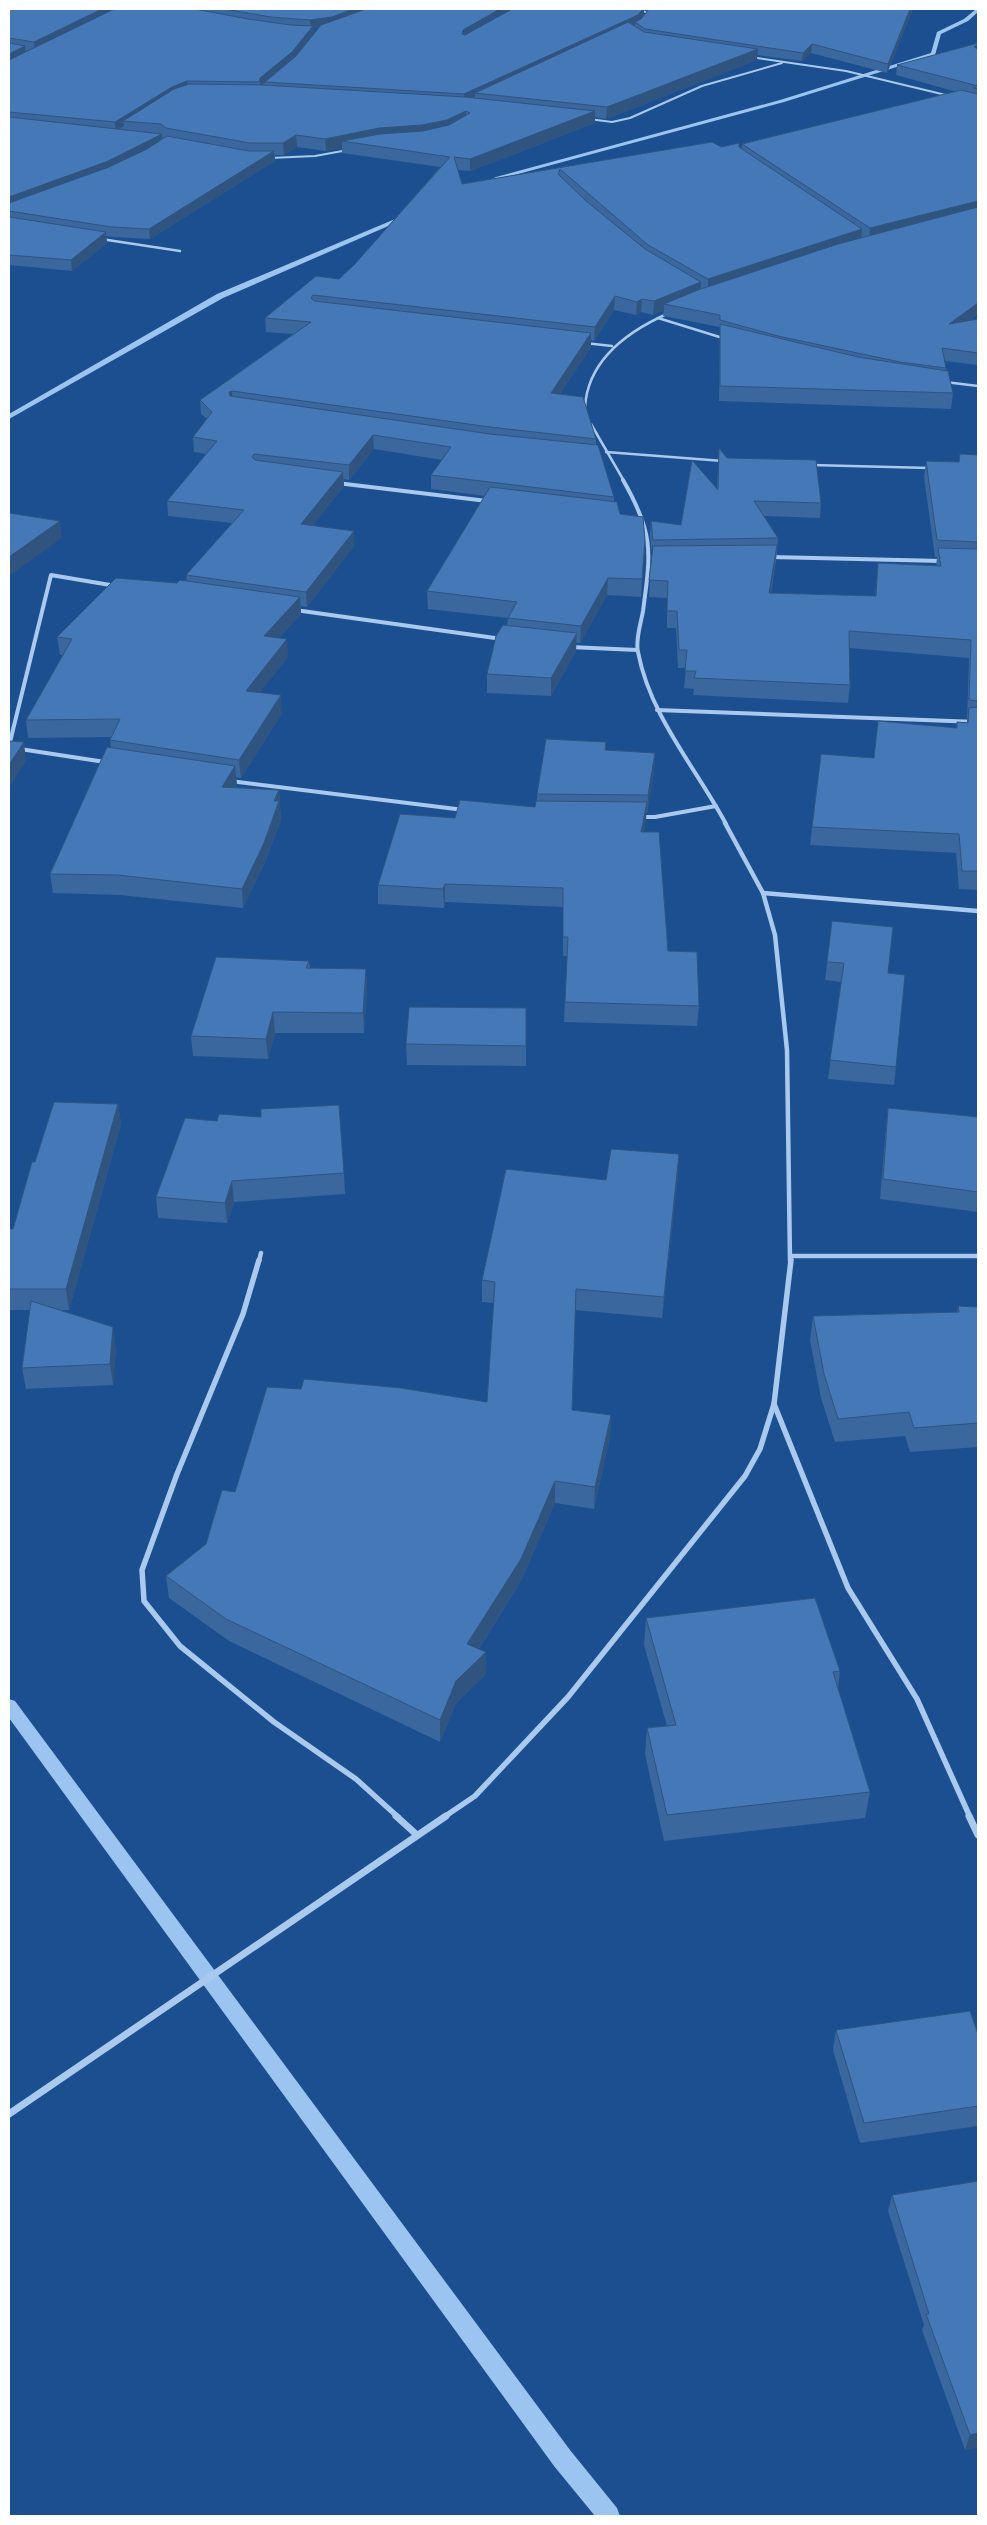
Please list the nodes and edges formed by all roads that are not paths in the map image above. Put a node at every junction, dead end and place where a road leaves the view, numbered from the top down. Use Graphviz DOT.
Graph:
graph roads {
  1 [pos="640,9"];
  2 [pos="644,20"];
  3 [pos="742,56"];
  4 [pos="782,63"];
  5 [pos="958,97"];
  6 [pos="580,118"];
  7 [pos="355,149"];
  8 [pos="266,158"];
  9 [pos="95,238"];
  10 [pos="180,251"];
  11 [pos="674,310"];
  12 [pos="657,318"];
  13 [pos="730,340"];
  14 [pos="582,343"];
  15 [pos="612,346"];
  16 [pos="937,381"];
  17 [pos="978,386"];
  18 [pos="606,452"];
  19 [pos="600,457"];
  20 [pos="610,458"];
  21 [pos="727,462"];
  22 [pos="806,465"];
  23 [pos="931,468"];
  24 [pos="335,482"];
  25 [pos="492,502"];
  26 [pos="635,518"];
  27 [pos="644,519"];
  28 [pos="768,557"];
  29 [pos="952,562"];
  30 [pos="126,587"];
  31 [pos="286,609"];
  32 [pos="510,640"];
  33 [pos="564,647"];
  34 [pos="637,650"];
  35 [pos="657,710"];
  36 [pos="978,722"];
  37 [pos="9,747"];
  38 [pos="113,763"];
  39 [pos="228,780"];
  40 [pos="716,806"];
  41 [pos="468,810"];
  42 [pos="636,817"];
  43 [pos="763,893"];
  44 [pos="978,911"];
  45 [pos="261,1252"];
  46 [pos="791,1256"];
  47 [pos="978,1256"];
  48 [pos="774,1404"];
  49 [pos="417,1835"];
  50 [pos="978,1835"];
  51 [pos="9,2114"];
  1 -- 2 [label="street"];
  3 -- 4 [label="street"];
  4 -- 5 [label="street"];
  4 -- 6 [label="street"];
  7 -- 8 [label="street"];
  9 -- 10 [label="street"];
  11 -- 12 [label="street"];
  12 -- 13 [label="street"];
  12 -- 15 [label="street"];
  14 -- 15 [label="street"];
  15 -- 18 [label="street"];
  16 -- 17 [label="street"];
  18 -- 20 [label="street"];
  18 -- 21 [label="street"];
  19 -- 20 [label="street"];
  20 -- 27 [label="street"];
  22 -- 23 [label="street"];
  24 -- 25 [label="street"];
  26 -- 27 [label="street"];
  27 -- 34 [label="street"];
  28 -- 29 [label="street"];
  30 -- 37 [label="street"];
  31 -- 32 [label="street"];
  33 -- 34 [label="street"];
  34 -- 35 [label="street"];
  35 -- 36 [label="street"];
  35 -- 40 [label="street"];
  37 -- 38 [label="street"];
  39 -- 41 [label="street"];
  40 -- 42 [label="street"];
  40 -- 43 [label="street"];
  43 -- 44 [label="street"];
  43 -- 46 [label="street"];
  45 -- 49 [label="street"];
  46 -- 47 [label="street"];
  46 -- 48 [label="street"];
  48 -- 49 [label="street"];
  48 -- 50 [label="street"];
  49 -- 51 [label="street"];
}
